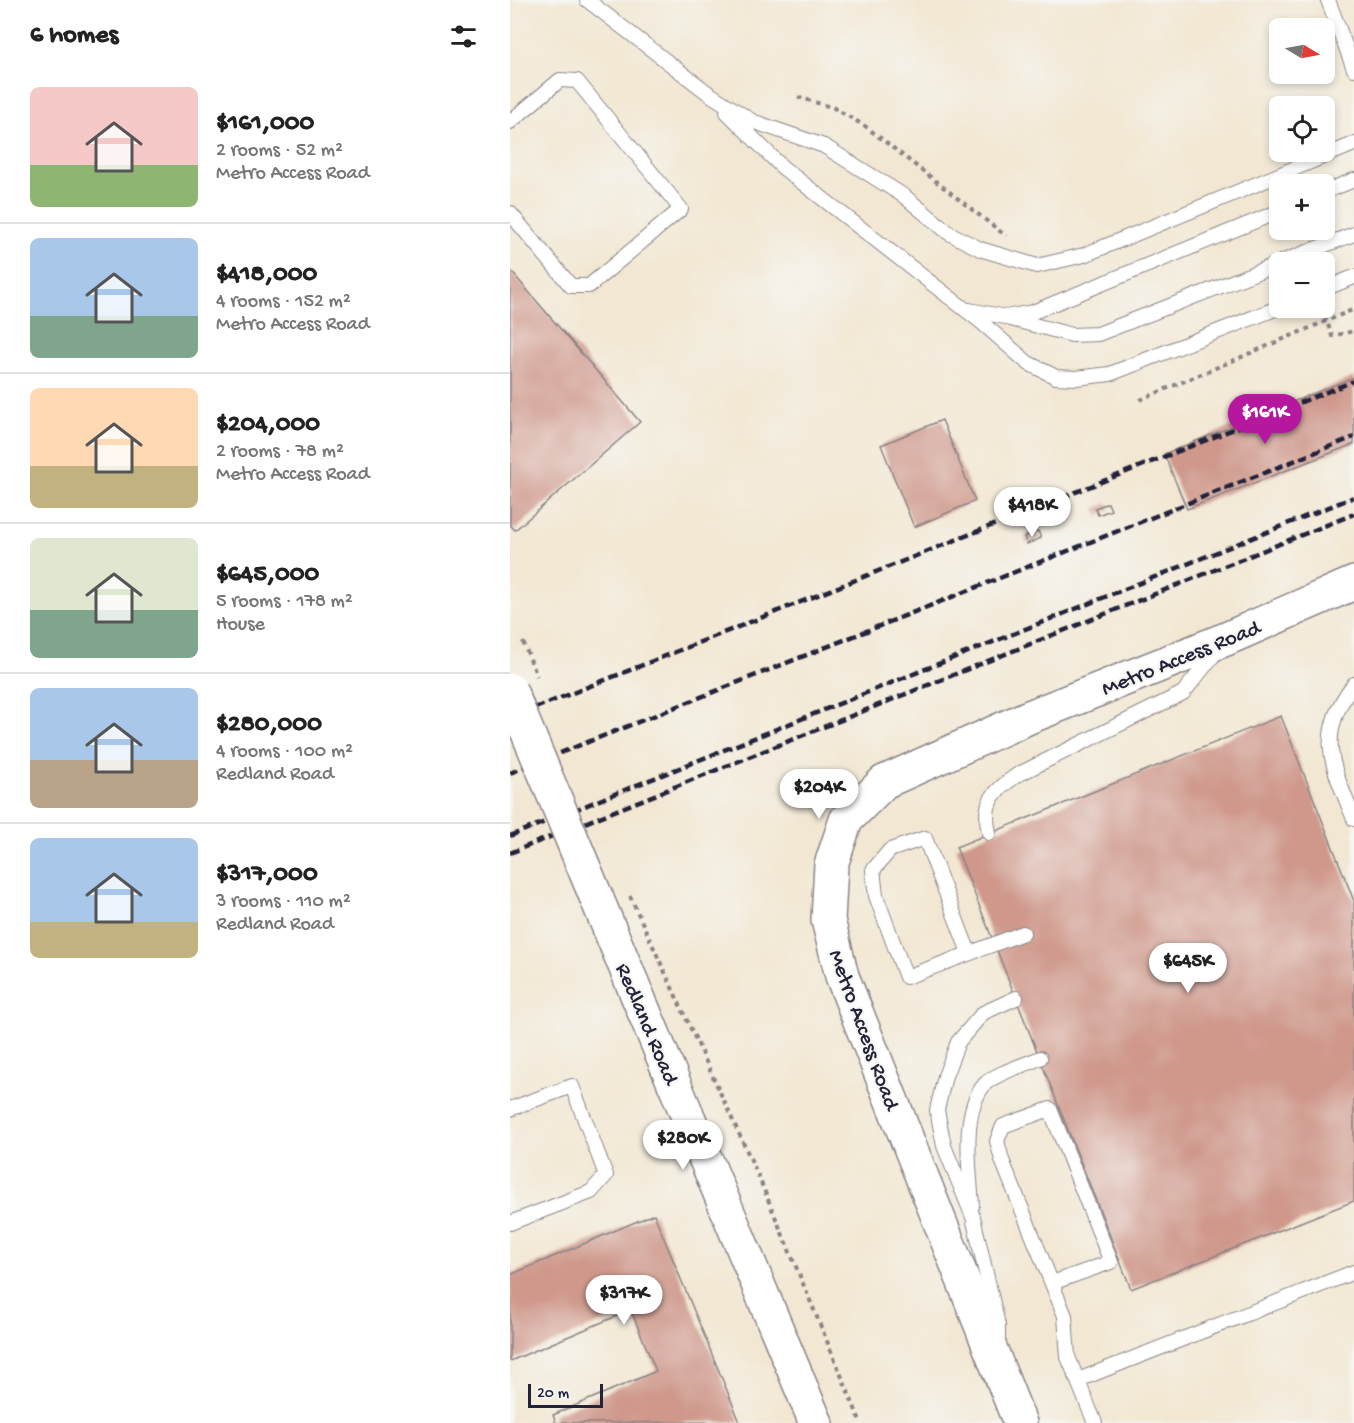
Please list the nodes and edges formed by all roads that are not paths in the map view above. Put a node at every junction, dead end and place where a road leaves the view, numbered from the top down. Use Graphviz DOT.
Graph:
graph roads {
  1 [pos="587,0"];
  2 [pos="1328,0"];
  3 [pos="1354,69"];
  4 [pos="708,93"];
  5 [pos="510,122"];
  6 [pos="1354,144"];
  7 [pos="1354,180"];
  8 [pos="1335,188"];
  9 [pos="510,213"];
  10 [pos="1269,215"];
  11 [pos="1354,234"];
  12 [pos="1308,252"];
  13 [pos="1269,267"];
  14 [pos="1354,277"];
  15 [pos="1335,285"];
  16 [pos="964,309"];
  17 [pos="1269,311"];
  18 [pos="1006,318"];
  19 [pos="1354,583"];
  20 [pos="1227,639"];
  21 [pos="1354,684"];
  22 [pos="510,690"];
  23 [pos="1354,819"];
  24 [pos="989,833"];
  25 [pos="1023,933"];
  26 [pos="969,954"];
  27 [pos="1016,998"];
  28 [pos="1040,1058"];
  29 [pos="510,1109"];
  30 [pos="973,1217"];
  31 [pos="510,1223"];
  32 [pos="1354,1272"];
  33 [pos="1052,1283"];
  34 [pos="998,1371"];
  35 [pos="1077,1380"];
  36 [pos="816,1423"];
  37 [pos="1020,1423"];
  38 [pos="1095,1423"];
  1 -- 4 [label="lane"];
  2 -- 3 [label="lane"];
  4 -- 6 [label="lane"];
  4 -- 16 [label="lane"];
  5 -- 9 [label="lane"];
  7 -- 8 [label="lane"];
  10 -- 18 [label="lane"];
  11 -- 12 [label="lane"];
  13 -- 18 [label="lane"];
  14 -- 15 [label="lane"];
  16 -- 17 [label="lane"];
  16 -- 18 [label="lane"];
  19 -- 20 [label="main road, Metro Access Road"];
  20 -- 24 [label="lane"];
  20 -- 34 [label="main road, Metro Access Road"];
  21 -- 23 [label="lane"];
  22 -- 36 [label="main road, Redland Road, bridge"];
  25 -- 26 [label="lane"];
  26 -- 26 [label="lane"];
  27 -- 30 [label="lane"];
  28 -- 30 [label="lane"];
  29 -- 31 [label="lane"];
  30 -- 34 [label="lane"];
  32 -- 35 [label="lane"];
  33 -- 33 [label="lane"];
  33 -- 35 [label="lane"];
  34 -- 37 [label="main road, Metro Access Road"];
  35 -- 38 [label="lane"];
}
